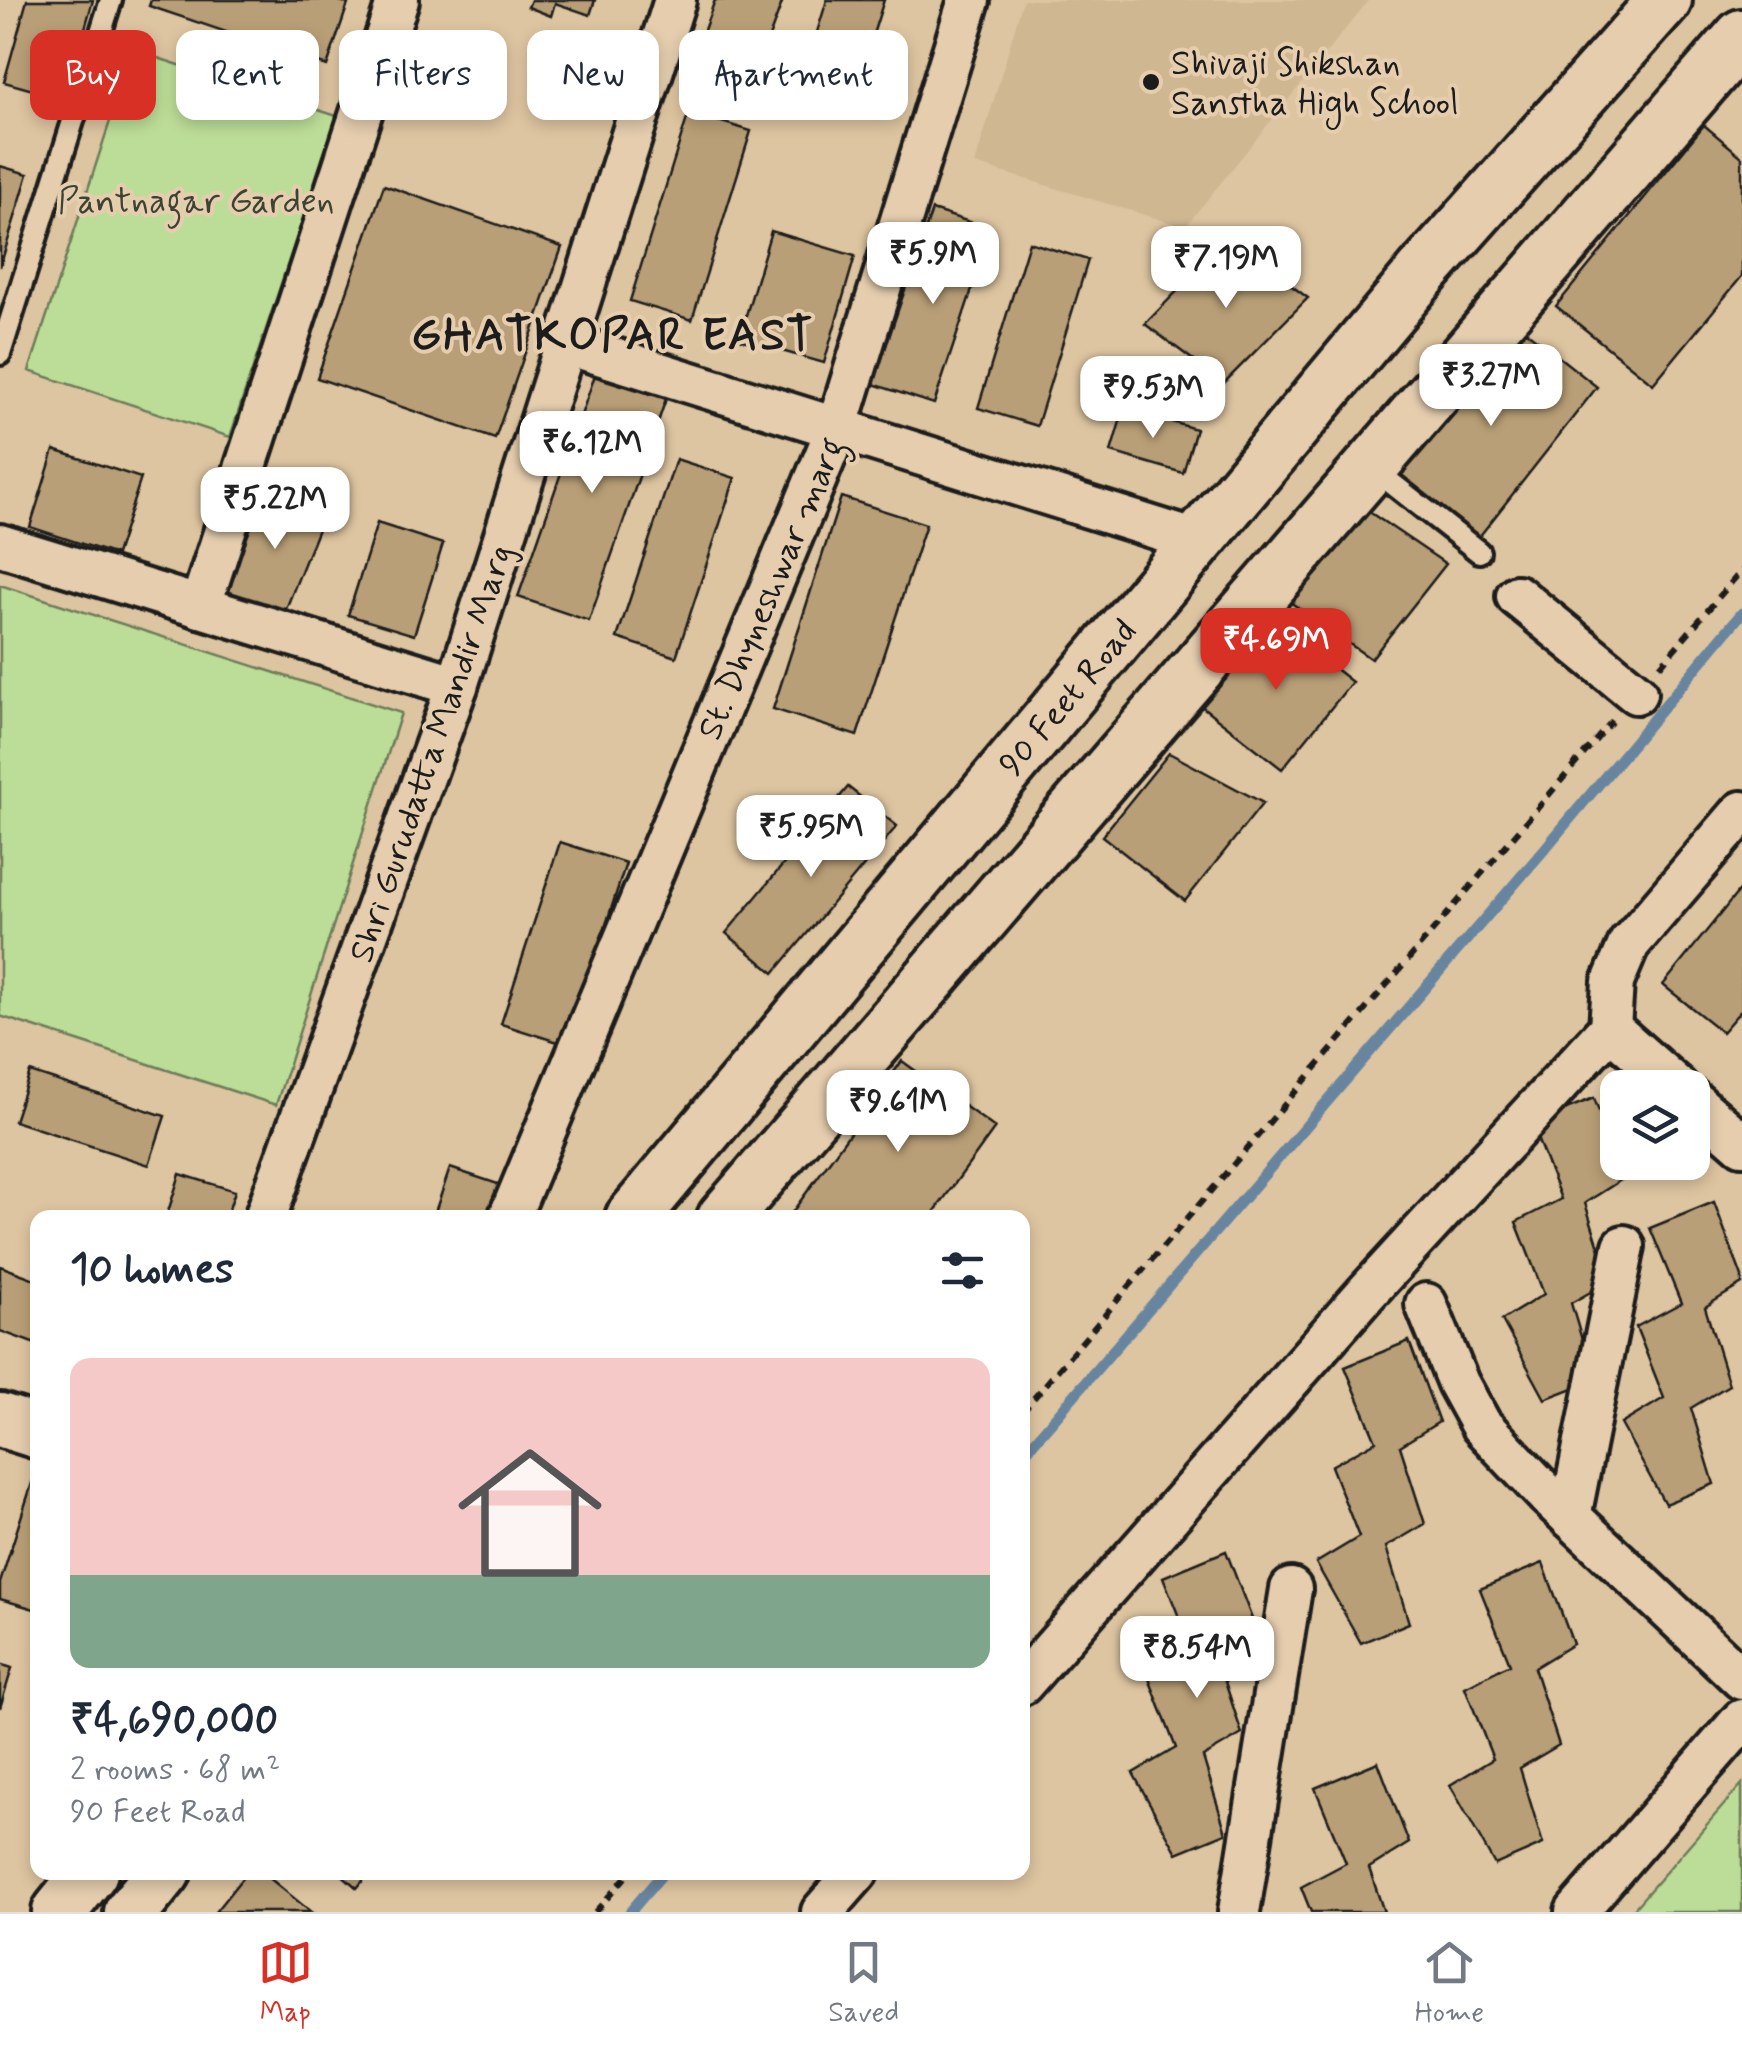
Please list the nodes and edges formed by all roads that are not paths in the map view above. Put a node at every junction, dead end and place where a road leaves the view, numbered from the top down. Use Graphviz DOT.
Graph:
graph roads {
  1 [pos="111,0"];
  2 [pos="398,0"];
  3 [pos="676,0"];
  4 [pos="969,0"];
  5 [pos="1664,0"];
  6 [pos="1721,0"];
  7 [pos="1742,25"];
  8 [pos="1742,36"];
  9 [pos="567,344"];
  10 [pos="0,354"];
  11 [pos="837,428"];
  12 [pos="1370,466"];
  13 [pos="1197,541"];
  14 [pos="0,545"];
  15 [pos="1479,552"];
  16 [pos="1518,596"];
  17 [pos="200,607"];
  18 [pos="457,686"];
  19 [pos="1636,693"];
  20 [pos="1742,812"];
  21 [pos="1610,1028"];
  22 [pos="1658,1070"];
  23 [pos="1710,1116"];
  24 [pos="1742,1144"];
  25 [pos="268,1210"];
  26 [pos="512,1210"];
  27 [pos="639,1210"];
  28 [pos="731,1210"];
  29 [pos="1624,1246"];
  30 [pos="1426,1304"];
  31 [pos="0,1420"];
  32 [pos="30,1429"];
  33 [pos="1570,1517"];
  34 [pos="1291,1588"];
  35 [pos="1030,1675"];
  36 [pos="1742,1679"];
  37 [pos="1742,1720"];
  38 [pos="85,1880"];
  39 [pos="157,1880"];
  40 [pos="850,1880"];
  41 [pos="59,1912"];
  42 [pos="131,1912"];
  43 [pos="822,1912"];
  44 [pos="1239,1912"];
  45 [pos="1576,1912"];
  1 -- 10 [label="lane"];
  2 -- 17 [label="street"];
  3 -- 9 [label="street, Shri Gurudatta Mandir Marg"];
  4 -- 11 [label="street, St. Dhyneshwar marg"];
  5 -- 13 [label="street, 90 Feet Road"];
  6 -- 7 [label="street"];
  8 -- 12 [label="street"];
  9 -- 11 [label="street"];
  9 -- 18 [label="street, Shri Gurudatta Mandir Marg"];
  11 -- 13 [label="street"];
  11 -- 26 [label="street, St. Dhyneshwar marg"];
  12 -- 15 [label="lane"];
  12 -- 28 [label="street"];
  13 -- 27 [label="street, 90 Feet Road"];
  14 -- 17 [label="street"];
  16 -- 19 [label="street"];
  17 -- 18 [label="street"];
  18 -- 25 [label="street, Shri Gurudatta Mandir Marg"];
  20 -- 21 [label="street"];
  21 -- 22 [label="street"];
  21 -- 35 [label="street"];
  23 -- 24 [label="street"];
  29 -- 33 [label="street"];
  30 -- 33 [label="street"];
  31 -- 32 [label="street"];
  33 -- 36 [label="street"];
  34 -- 44 [label="street"];
  37 -- 45 [label="street"];
  38 -- 41 [label="street"];
  39 -- 42 [label="street"];
  40 -- 43 [label="street"];
}
